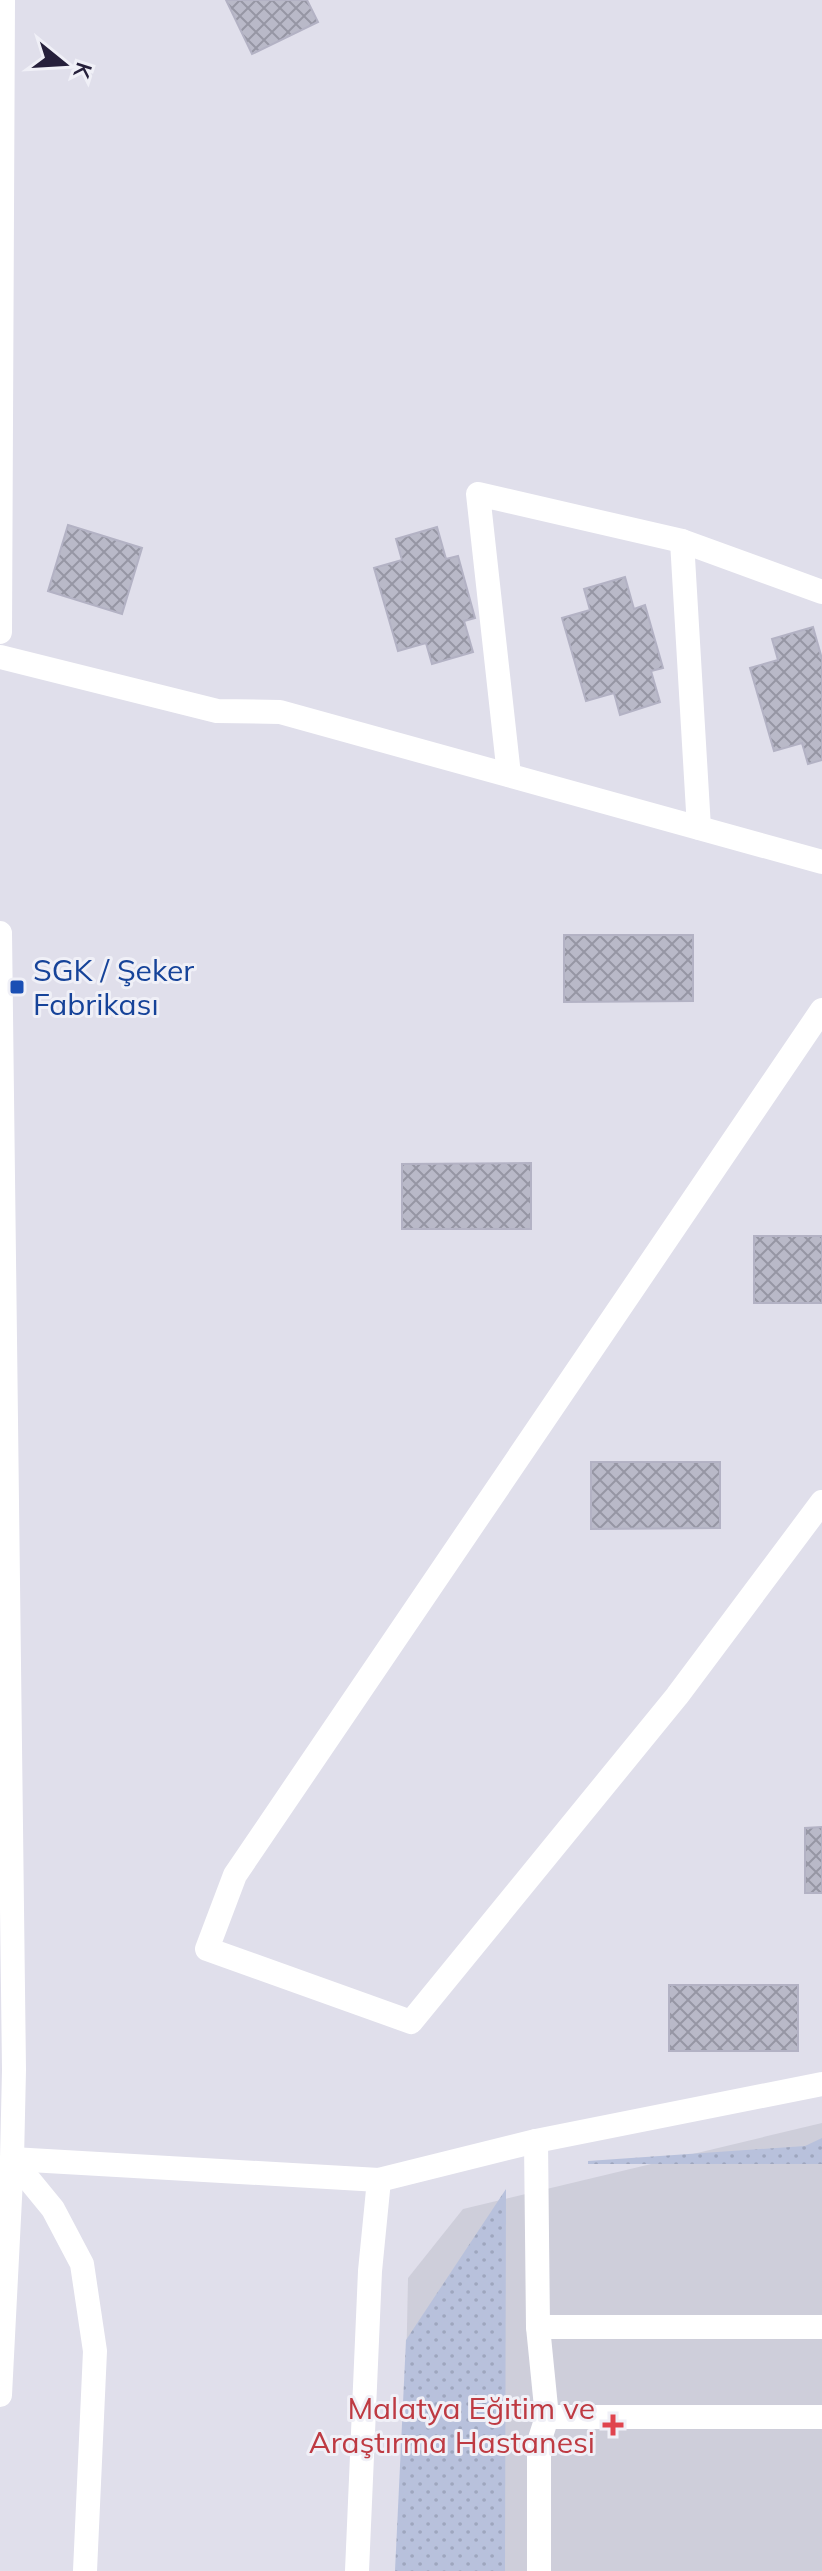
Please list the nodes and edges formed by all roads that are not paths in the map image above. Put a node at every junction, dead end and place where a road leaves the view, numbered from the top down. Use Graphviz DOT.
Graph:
graph roads {
  1 [pos="3,0"];
  2 [pos="682,541"];
  3 [pos="822,592"];
  4 [pos="0,632"];
  5 [pos="0,657"];
  6 [pos="509,775"];
  7 [pos="699,828"];
  8 [pos="822,862"];
  9 [pos="0,933"];
  10 [pos="822,1010"];
  11 [pos="822,1502"];
  12 [pos="822,2084"];
  13 [pos="536,2141"];
  14 [pos="12,2159"];
  15 [pos="379,2180"];
  16 [pos="538,2327"];
  17 [pos="822,2327"];
  18 [pos="0,2395"];
  19 [pos="547,2417"];
  20 [pos="822,2417"];
  21 [pos="85,2571"];
  22 [pos="357,2571"];
  23 [pos="539,2571"];
  1 -- 4 [label="street"];
  2 -- 3 [label="street"];
  2 -- 6 [label="street"];
  2 -- 7 [label="street"];
  5 -- 6 [label="street"];
  6 -- 7 [label="street"];
  7 -- 8 [label="street"];
  9 -- 14 [label="street"];
  10 -- 11 [label="street"];
  12 -- 13 [label="street"];
  13 -- 15 [label="street"];
  13 -- 16 [label="street"];
  14 -- 15 [label="street"];
  14 -- 18 [label="street"];
  14 -- 21 [label="street"];
  15 -- 22 [label="street"];
  16 -- 17 [label="street"];
  16 -- 19 [label="street"];
  19 -- 20 [label="street"];
  19 -- 23 [label="street"];
}
